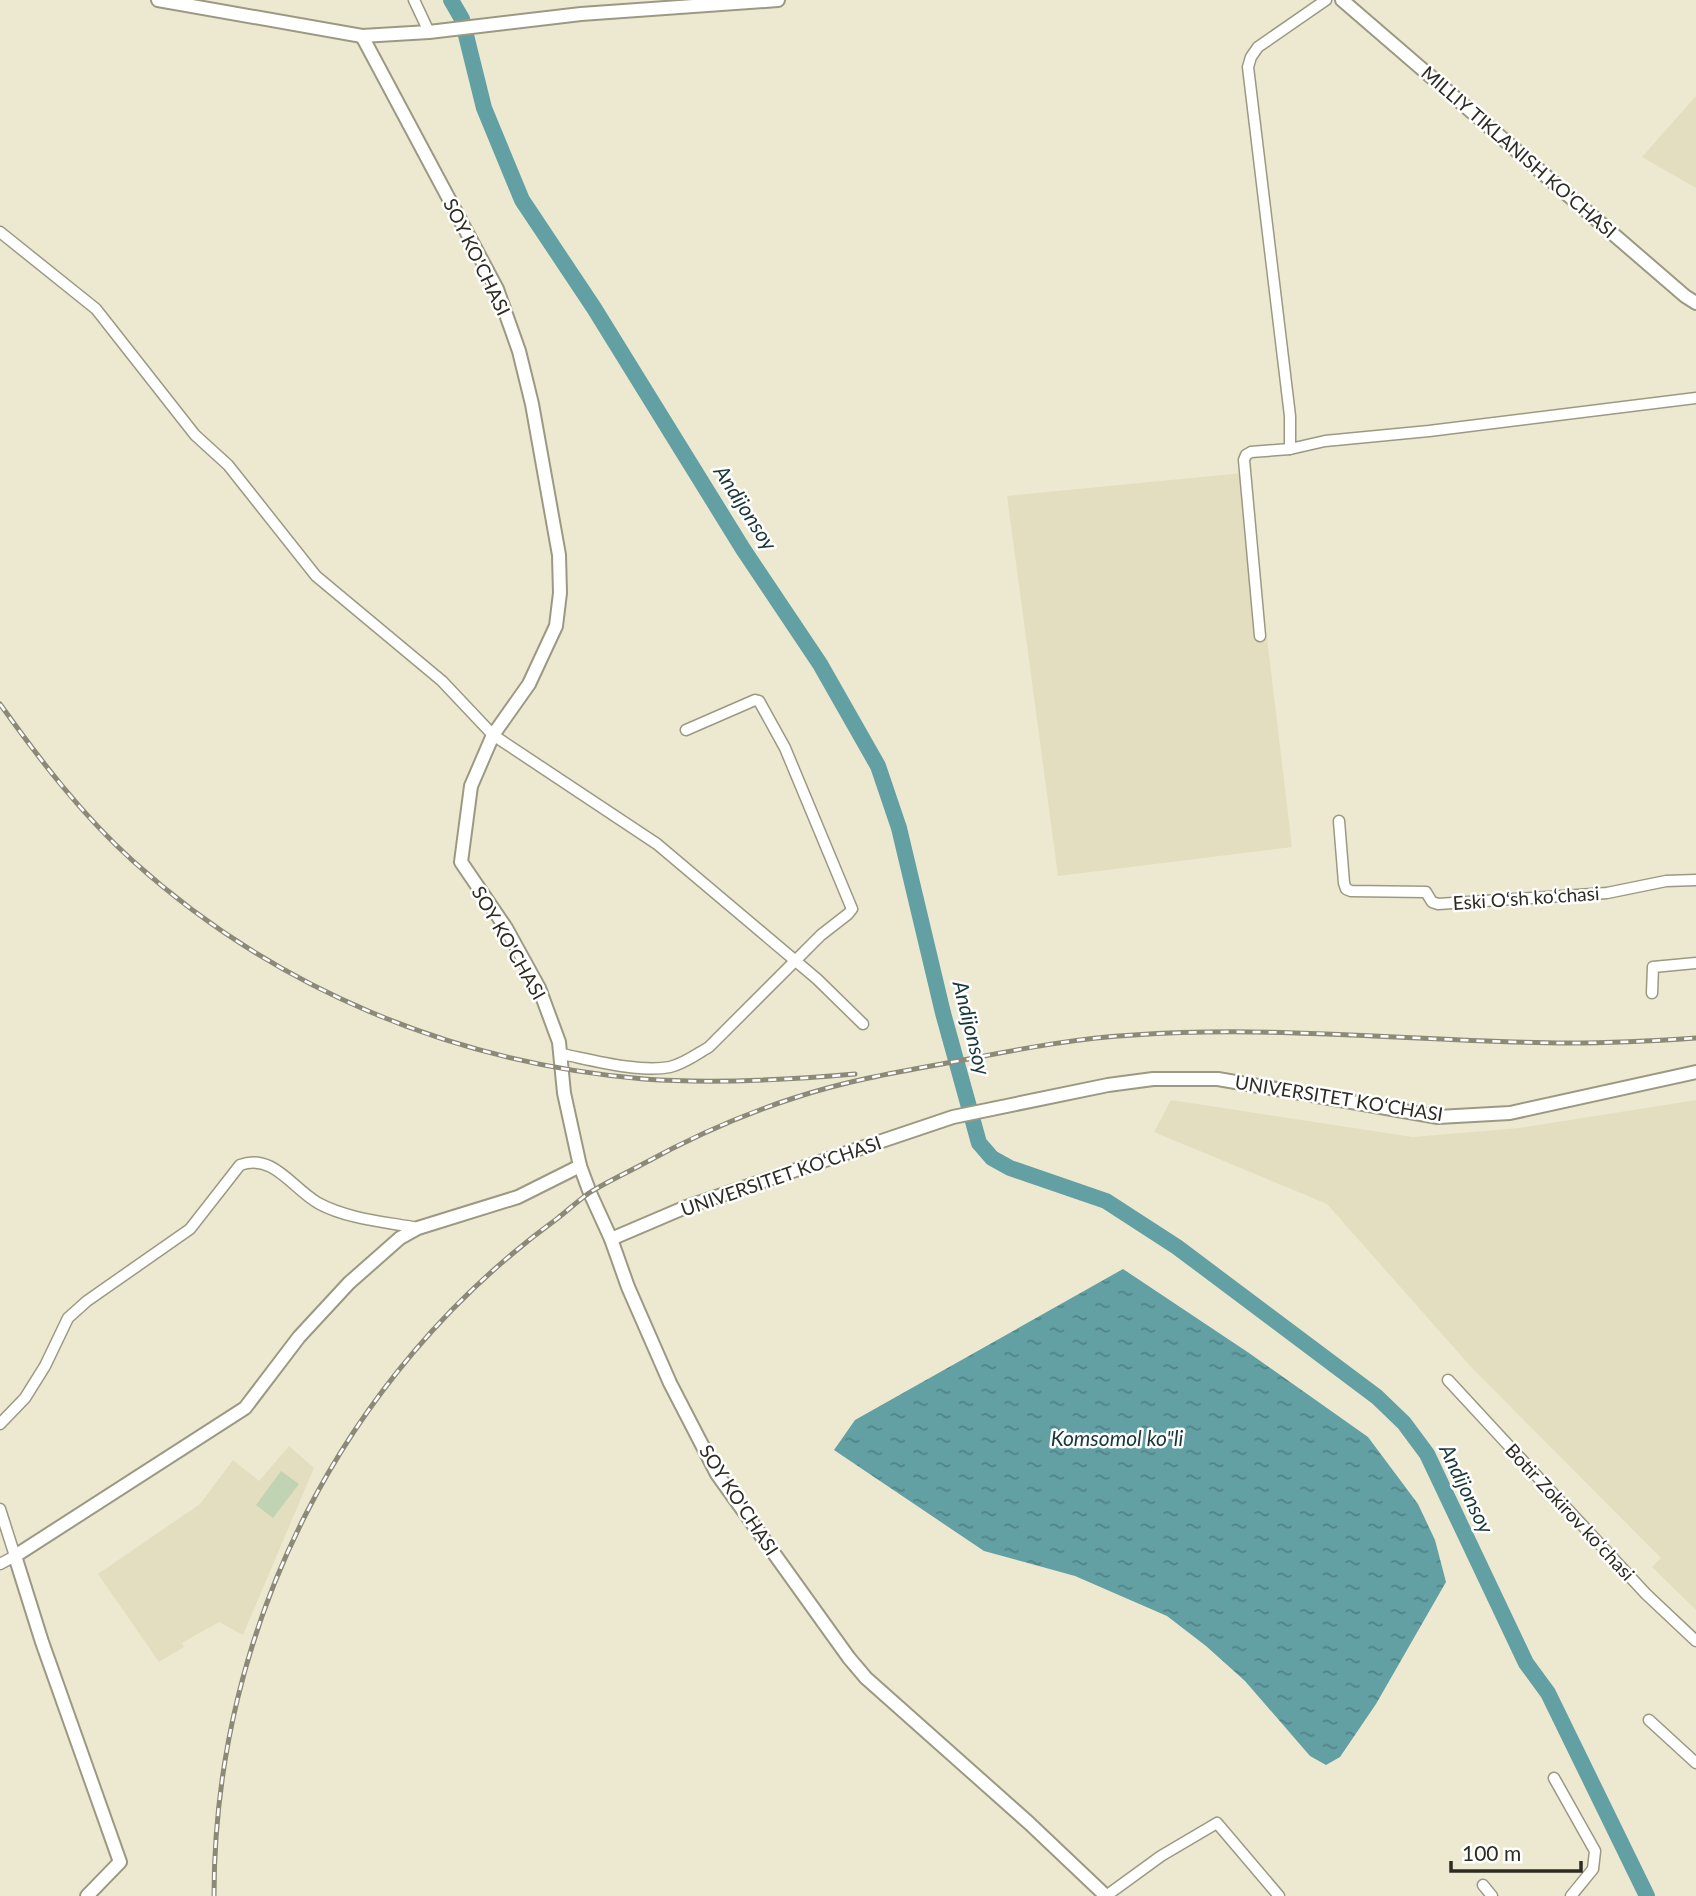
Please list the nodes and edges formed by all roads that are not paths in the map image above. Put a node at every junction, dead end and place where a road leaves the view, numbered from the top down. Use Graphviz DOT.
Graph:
graph roads {
  1 [pos="158,0"];
  2 [pos="414,0"];
  3 [pos="778,0"];
  4 [pos="1326,0"];
  5 [pos="1342,0"];
  6 [pos="435,32"];
  7 [pos="362,36"];
  8 [pos="0,232"];
  9 [pos="1696,303"];
  10 [pos="1696,398"];
  11 [pos="1290,449"];
  12 [pos="1260,636"];
  13 [pos="686,730"];
  14 [pos="493,735"];
  15 [pos="1339,821"];
  16 [pos="1696,880"];
  17 [pos="796,961"];
  18 [pos="1696,963"];
  19 [pos="1652,993"];
  20 [pos="863,1024"];
  21 [pos="562,1054"];
  22 [pos="1696,1072"];
  23 [pos="580,1166"];
  24 [pos="418,1228"];
  25 [pos="611,1240"];
  26 [pos="1448,1381"];
  27 [pos="0,1424"];
  28 [pos="0,1509"];
  29 [pos="15,1556"];
  30 [pos="0,1564"];
  31 [pos="1696,1640"];
  32 [pos="1649,1720"];
  33 [pos="1696,1763"];
  34 [pos="1554,1778"];
  35 [pos="1483,1885"];
  36 [pos="86,1896"];
  37 [pos="1106,1896"];
  38 [pos="1279,1896"];
  39 [pos="1492,1896"];
  40 [pos="1571,1896"];
  1 -- 7 [label="main road"];
  2 -- 6 [label="street"];
  3 -- 6 [label="main road"];
  4 -- 11 [label="street"];
  5 -- 9 [label="main road, MILLIY TIKLANISH KO'CHASI"];
  6 -- 7 [label="main road"];
  7 -- 14 [label="main road, SOY KO'CHASI"];
  8 -- 14 [label="street"];
  10 -- 11 [label="street"];
  11 -- 12 [label="street"];
  13 -- 17 [label="street"];
  14 -- 17 [label="street"];
  14 -- 21 [label="main road, SOY KO'CHASI"];
  15 -- 16 [label="street, Eski Oʻsh koʻchasi"];
  17 -- 20 [label="street"];
  17 -- 21 [label="street"];
  18 -- 19 [label="street"];
  21 -- 23 [label="main road, SOY KO'CHASI"];
  22 -- 25 [label="main road, UNIVERSITET KО‘CHASI"];
  23 -- 24 [label="main road"];
  23 -- 25 [label="main road, SOY KO'CHASI"];
  24 -- 27 [label="street"];
  24 -- 29 [label="main road"];
  25 -- 37 [label="main road, SOY KO'CHASI"];
  26 -- 31 [label="street, Botir Zokirov koʻchasi"];
  28 -- 29 [label="street"];
  29 -- 30 [label="street"];
  29 -- 36 [label="main road"];
  32 -- 33 [label="street"];
  34 -- 40 [label="street"];
  35 -- 39 [label="street"];
  37 -- 38 [label="street"];
}
